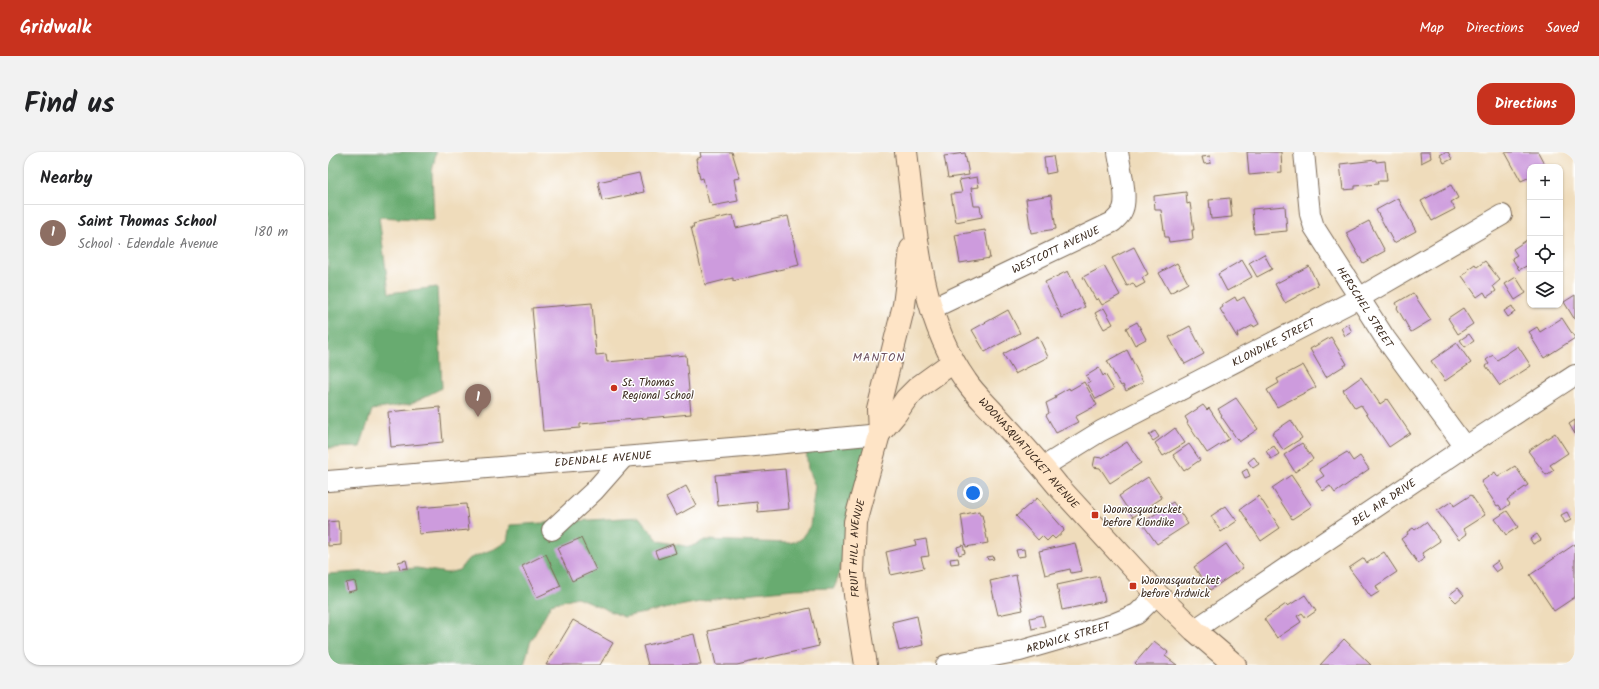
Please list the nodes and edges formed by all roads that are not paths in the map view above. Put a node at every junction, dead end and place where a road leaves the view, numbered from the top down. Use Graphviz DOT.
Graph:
graph roads {
  1 [pos="906,152"];
  2 [pos="1118,152"];
  3 [pos="1304,152"];
  4 [pos="1502,215"];
  5 [pos="914,216"];
  6 [pos="1359,298"];
  7 [pos="931,309"];
  8 [pos="953,362"];
  9 [pos="1575,375"];
  10 [pos="879,434"];
  11 [pos="1465,447"];
  12 [pos="624,457"];
  13 [pos="1043,467"];
  14 [pos="328,481"];
  15 [pos="552,530"];
  16 [pos="1157,594"];
  17 [pos="1194,630"];
  18 [pos="1023,658"];
  19 [pos="866,665"];
  20 [pos="946,665"];
  21 [pos="1235,665"];
  1 -- 5 [label="main road, FRUIT HILL AVENUE"];
  2 -- 7 [label="street, WESTCOTT AVENUE"];
  3 -- 6 [label="street, HERSCHEL STREET"];
  4 -- 6 [label="street, KLONDIKE STREET"];
  5 -- 7 [label="main road, FRUIT HILL AVENUE"];
  5 -- 10 [label="main road, FRUIT HILL AVENUE"];
  6 -- 11 [label="street, HERSCHEL STREET"];
  6 -- 13 [label="street, KLONDIKE STREET"];
  7 -- 8 [label="main road, WOONASQUATUCKET AVENUE"];
  8 -- 10 [label="main road, FRUIT HILL AVENUE"];
  8 -- 13 [label="main road, WOONASQUATUCKET AVENUE"];
  9 -- 11 [label="street, BEL AIR DRIVE"];
  10 -- 12 [label="street, EDENDALE AVENUE"];
  10 -- 19 [label="main road, FRUIT HILL AVENUE"];
  11 -- 17 [label="street, BEL AIR DRIVE"];
  12 -- 14 [label="street, EDENDALE AVENUE"];
  12 -- 15 [label="street"];
  13 -- 16 [label="main road, WOONASQUATUCKET AVENUE"];
  16 -- 17 [label="main road, WOONASQUATUCKET AVENUE"];
  16 -- 18 [label="street, ARDWICK STREET"];
  17 -- 21 [label="main road, WOONASQUATUCKET AVENUE"];
  18 -- 20 [label="street, ARDWICK STREET"];
}
